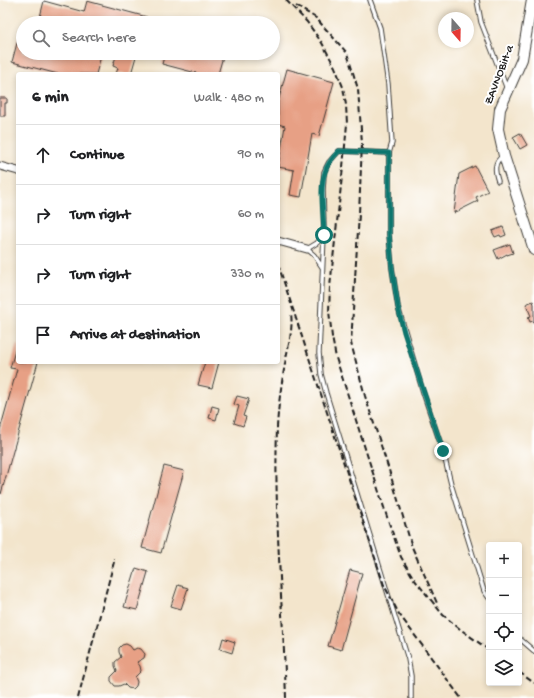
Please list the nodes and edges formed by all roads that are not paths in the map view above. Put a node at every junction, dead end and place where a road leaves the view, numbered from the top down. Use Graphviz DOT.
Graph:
graph roads {
  1 [pos="370,0"];
  2 [pos="477,0"];
  3 [pos="532,0"];
  4 [pos="532,16"];
  5 [pos="508,92"];
  6 [pos="389,153"];
  7 [pos="504,156"];
  8 [pos="0,166"];
  9 [pos="16,170"];
  10 [pos="498,181"];
  11 [pos="324,235"];
  12 [pos="280,241"];
  13 [pos="307,248"];
  14 [pos="534,250"];
  15 [pos="323,269"];
  16 [pos="486,594"];
  17 [pos="522,641"];
  18 [pos="534,651"];
  19 [pos="411,698"];
  1 -- 6 [label="lane"];
  2 -- 5 [label="lane"];
  3 -- 4 [label="main road, ZAVNOBiH-a"];
  4 -- 5 [label="main road, ZAVNOBiH-a"];
  5 -- 7 [label="main road, ZAVNOBiH-a"];
  6 -- 11 [label="lane"];
  6 -- 16 [label="lane"];
  7 -- 10 [label="lane"];
  7 -- 14 [label="main road, ZAVNOBiH-a"];
  8 -- 9 [label="street"];
  11 -- 13 [label="lane"];
  11 -- 15 [label="lane"];
  12 -- 13 [label="street"];
  13 -- 15 [label="lane"];
  15 -- 19 [label="lane"];
  17 -- 18 [label="lane"];
}
